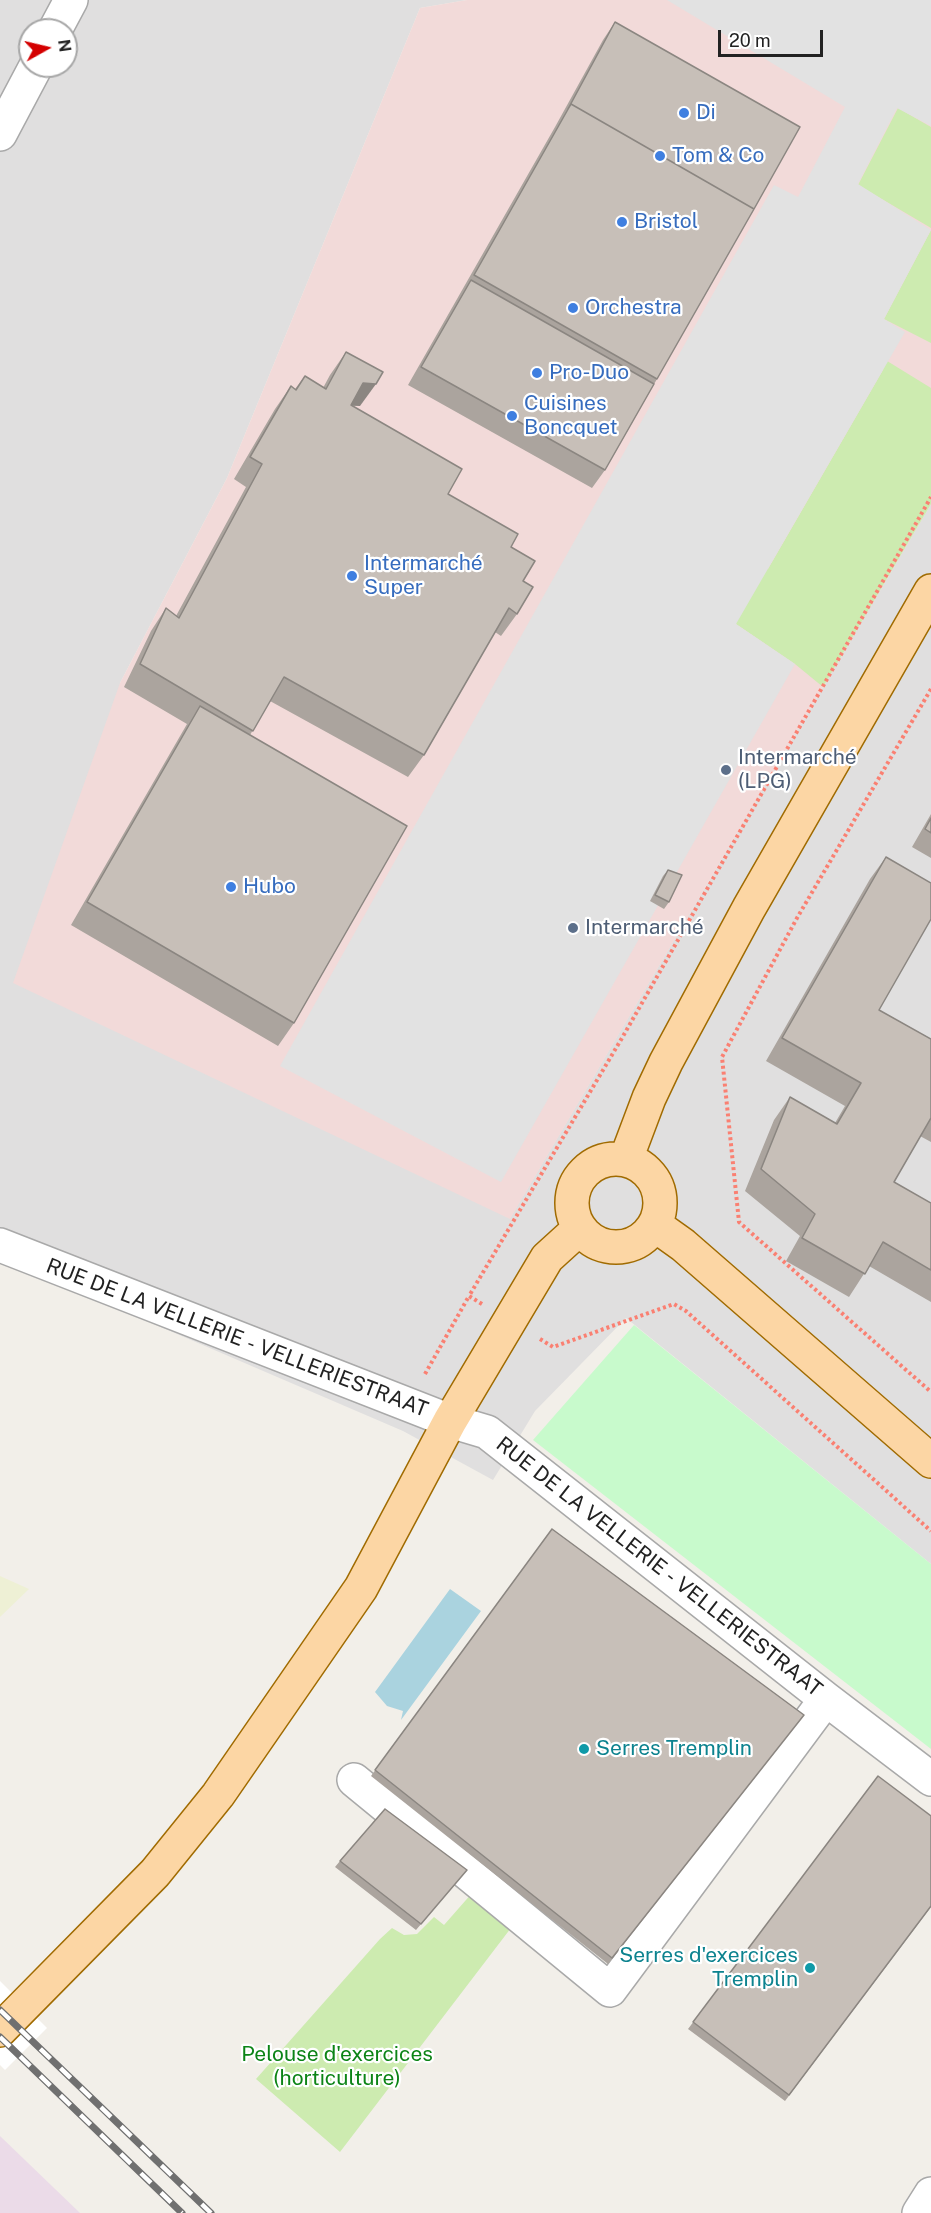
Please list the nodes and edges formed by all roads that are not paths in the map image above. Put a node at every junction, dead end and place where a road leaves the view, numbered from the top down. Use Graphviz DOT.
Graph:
graph roads {
  1 [pos="71,0"];
  2 [pos="61,18"];
  3 [pos="30,78"];
  4 [pos="0,134"];
  5 [pos="931,591"];
  6 [pos="626,1159"];
  7 [pos="655,1225"];
  8 [pos="580,1228"];
  9 [pos="0,1245"];
  10 [pos="450,1421"];
  11 [pos="931,1461"];
  12 [pos="826,1699"];
  13 [pos="931,1779"];
  14 [pos="354,1780"];
  15 [pos="0,2030"];
  16 [pos="931,2194"];
  17 [pos="919,2213"];
  1 -- 2 [label="street"];
  3 -- 4 [label="street"];
  5 -- 6 [label="main road"];
  6 -- 7 [label="main road"];
  6 -- 8 [label="main road"];
  7 -- 8 [label="main road"];
  7 -- 11 [label="main road"];
  8 -- 10 [label="main road"];
  9 -- 10 [label="street, RUE DE LA VELLERIE - VELLERIESTRAAT"];
  10 -- 12 [label="street, RUE DE LA VELLERIE - VELLERIESTRAAT"];
  10 -- 15 [label="main road"];
  12 -- 13 [label="street, RUE DE LA VELLERIE - VELLERIESTRAAT"];
  12 -- 14 [label="street"];
  16 -- 17 [label="street"];
}
